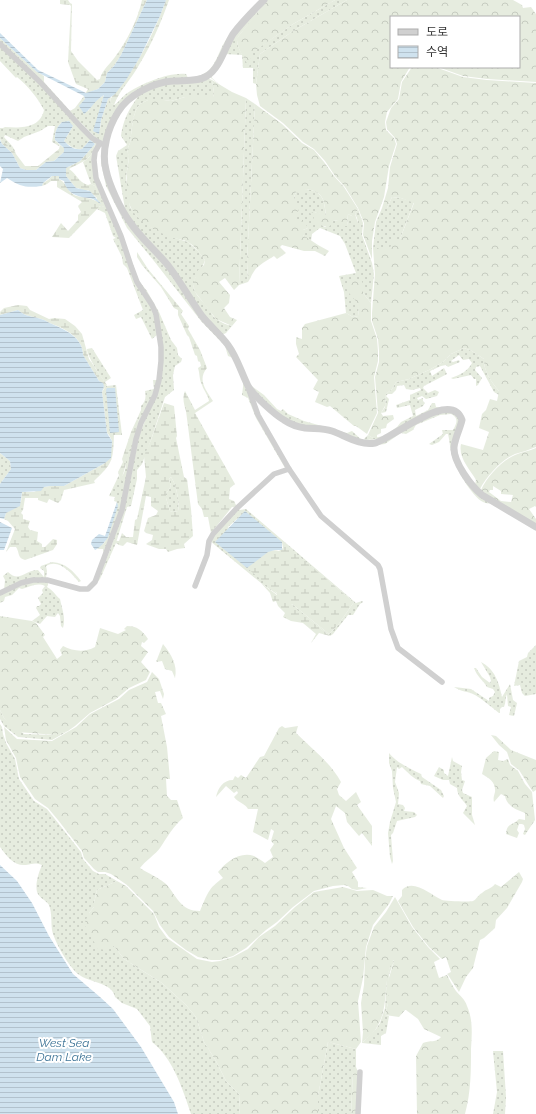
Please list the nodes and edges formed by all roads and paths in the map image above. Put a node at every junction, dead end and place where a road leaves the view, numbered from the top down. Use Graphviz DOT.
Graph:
graph roads {
  1 [pos="264,0"];
  2 [pos="0,44"];
  3 [pos="103,144"];
  4 [pos="248,386"];
  5 [pos="289,469"];
  6 [pos="536,527"];
  7 [pos="195,586"];
  8 [pos="0,593"];
  9 [pos="442,682"];
  10 [pos="360,1072"];
  11 [pos="358,1114"];
  1 -- 3 [label="street"];
  2 -- 3 [label="street"];
  3 -- 4 [label="street"];
  3 -- 8 [label="street"];
  4 -- 5 [label="street"];
  4 -- 6 [label="street"];
  5 -- 7 [label="street"];
  5 -- 9 [label="street"];
  10 -- 11 [label="street"];
}
